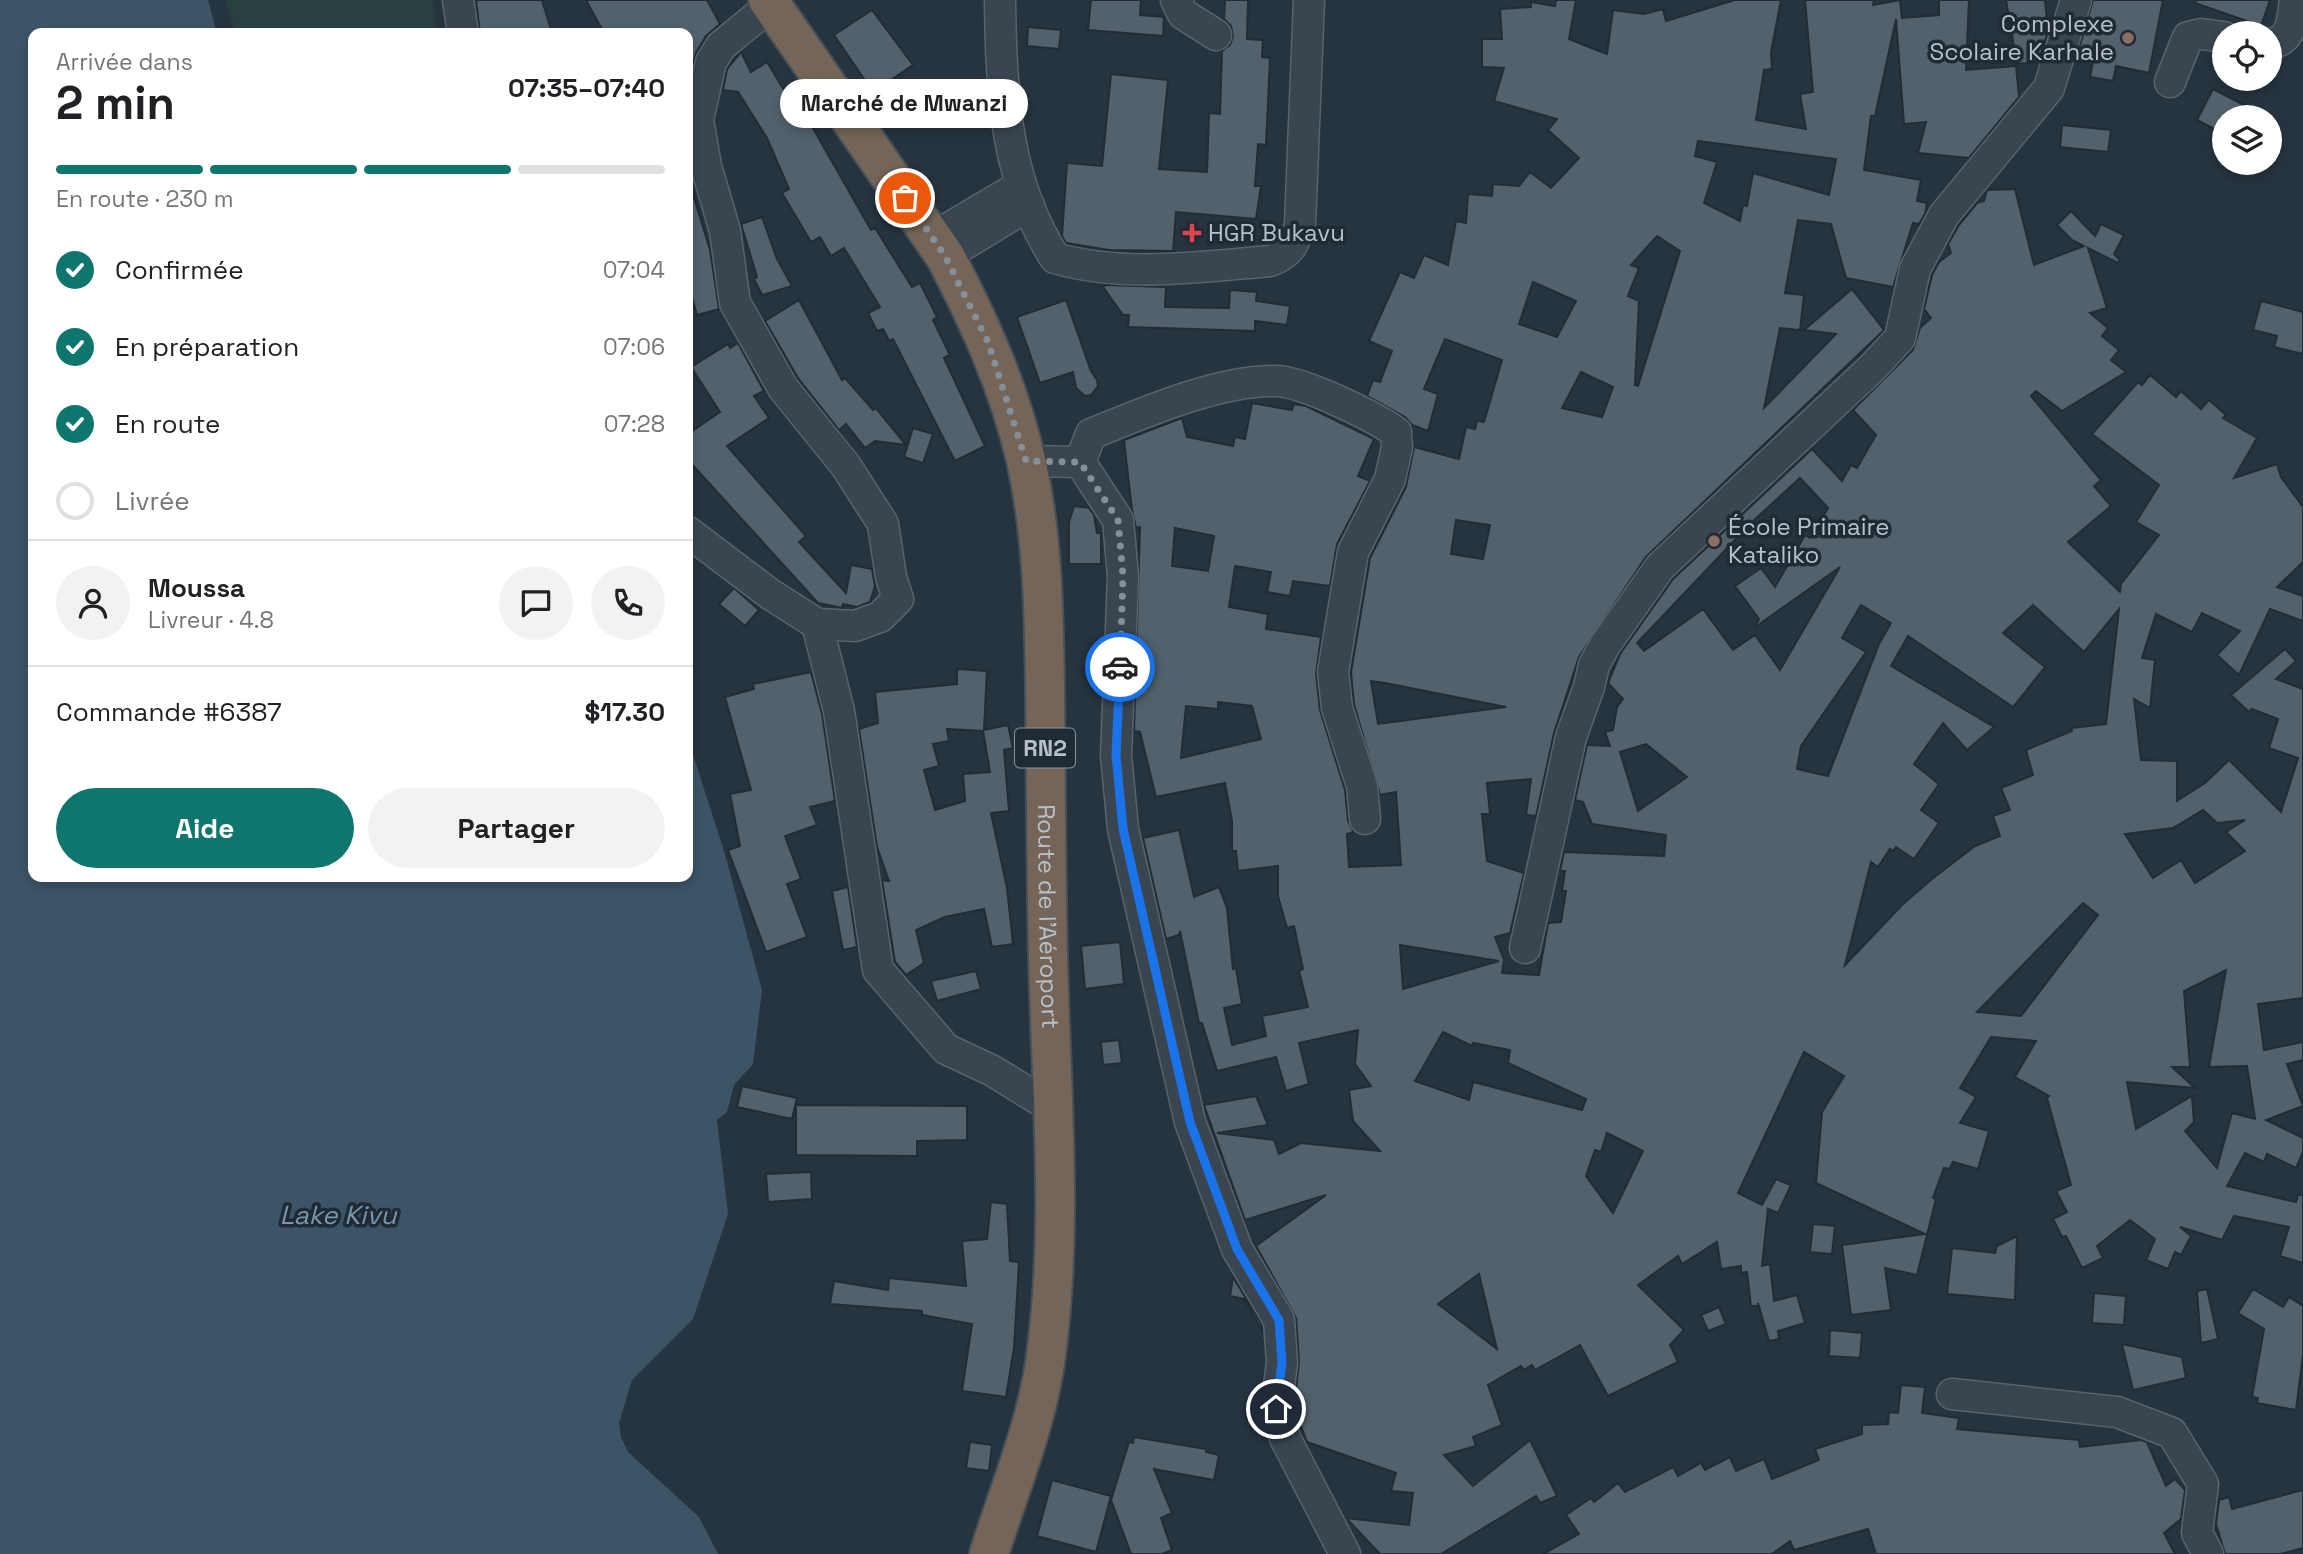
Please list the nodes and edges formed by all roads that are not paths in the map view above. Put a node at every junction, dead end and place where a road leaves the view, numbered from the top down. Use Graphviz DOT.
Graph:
graph roads {
  1 [pos="458,0"];
  2 [pos="1000,0"];
  3 [pos="1176,0"];
  4 [pos="1309,0"];
  5 [pos="2076,0"];
  6 [pos="2295,0"];
  7 [pos="770,2"];
  8 [pos="462,28"];
  9 [pos="2212,35"];
  10 [pos="1216,36"];
  11 [pos="2282,41"];
  12 [pos="2170,82"];
  13 [pos="1024,196"];
  14 [pos="939,247"];
  15 [pos="1026,461"];
  16 [pos="1080,462"];
  17 [pos="693,536"];
  18 [pos="817,624"];
  19 [pos="1365,819"];
  20 [pos="1525,948"];
  21 [pos="1051,1107"];
  22 [pos="1952,1394"];
  23 [pos="989,1554"];
  24 [pos="1345,1554"];
  25 [pos="2207,1554"];
  1 -- 8 [label="street"];
  2 -- 13 [label="street"];
  3 -- 10 [label="street"];
  4 -- 13 [label="street"];
  5 -- 20 [label="street"];
  6 -- 11 [label="street"];
  7 -- 14 [label="highway, Route de l'Aéroport / RN2"];
  7 -- 18 [label="street"];
  9 -- 12 [label="street"];
  13 -- 14 [label="street"];
  14 -- 15 [label="highway, Route de l'Aéroport / RN2"];
  15 -- 16 [label="street"];
  15 -- 21 [label="highway, Route de l'Aéroport / RN2"];
  16 -- 19 [label="street"];
  16 -- 24 [label="street"];
  17 -- 18 [label="street"];
  18 -- 21 [label="street"];
  21 -- 23 [label="highway, Route de l'Aéroport / RN2"];
  22 -- 25 [label="street"];
}
